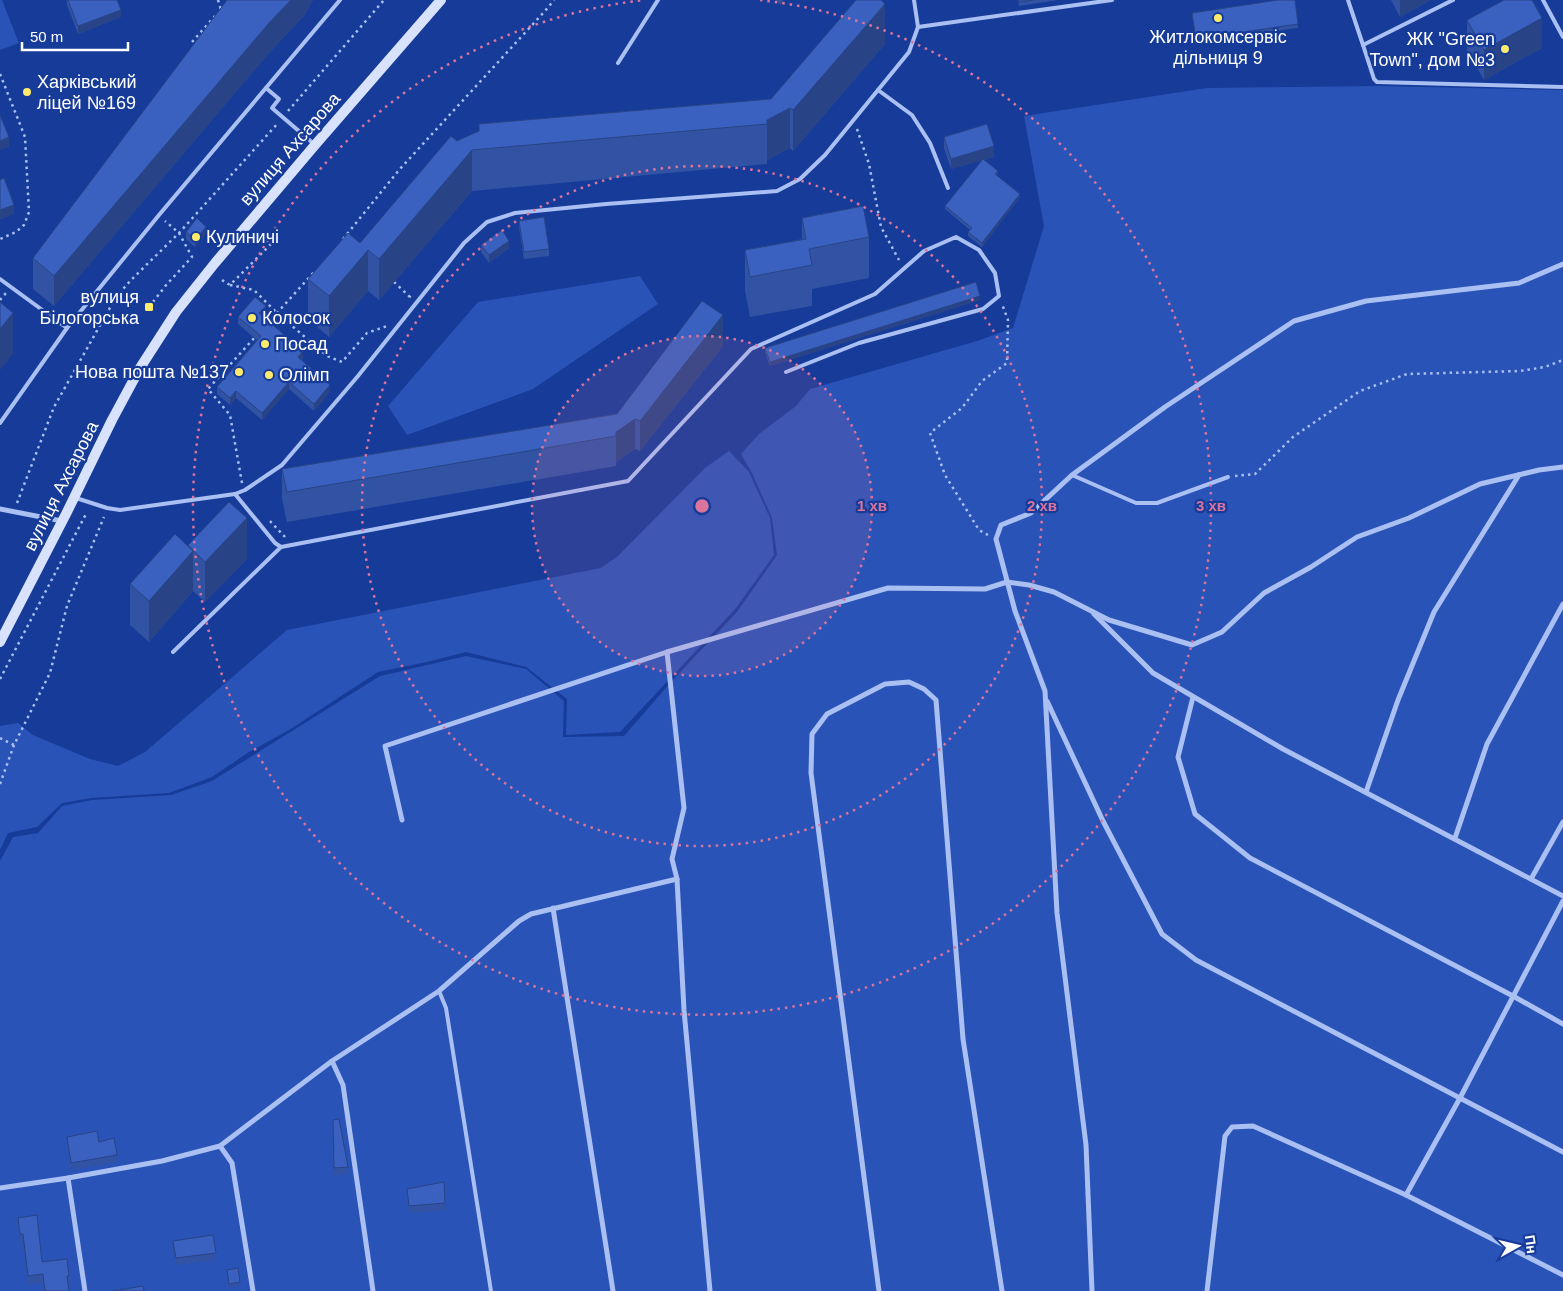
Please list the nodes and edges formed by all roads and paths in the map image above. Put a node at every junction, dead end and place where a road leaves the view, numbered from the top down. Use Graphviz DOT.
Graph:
graph roads {
  1 [pos="218,0"];
  2 [pos="340,0"];
  3 [pos="384,0"];
  4 [pos="441,0"];
  5 [pos="554,0"];
  6 [pos="658,0"];
  7 [pos="914,0"];
  8 [pos="1112,0"];
  9 [pos="1348,0"];
  10 [pos="1453,0"];
  11 [pos="1543,0"];
  12 [pos="1090,2"];
  13 [pos="918,27"];
  14 [pos="1563,37"];
  15 [pos="192,42"];
  16 [pos="1363,45"];
  17 [pos="618,63"];
  18 [pos="0,74"];
  19 [pos="1563,87"];
  20 [pos="266,88"];
  21 [pos="878,90"];
  22 [pos="283,117"];
  23 [pos="854,120"];
  24 [pos="315,145"];
  25 [pos="948,188"];
  26 [pos="166,222"];
  27 [pos="179,233"];
  28 [pos="276,236"];
  29 [pos="0,239"];
  30 [pos="339,244"];
  31 [pos="1563,264"];
  32 [pos="904,269"];
  33 [pos="315,271"];
  34 [pos="0,279"];
  35 [pos="222,280"];
  36 [pos="394,282"];
  37 [pos="230,285"];
  38 [pos="999,296"];
  39 [pos="404,304"];
  40 [pos="149,307"];
  41 [pos="277,313"];
  42 [pos="388,325"];
  43 [pos="265,326"];
  44 [pos="67,328"];
  45 [pos="258,333"];
  46 [pos="1563,360"];
  47 [pos="786,372"];
  48 [pos="0,423"];
  49 [pos="1563,468"];
  50 [pos="1520,474"];
  51 [pos="1072,475"];
  52 [pos="1228,477"];
  53 [pos="245,490"];
  54 [pos="235,494"];
  55 [pos="74,497"];
  56 [pos="92,503"];
  57 [pos="107,508"];
  58 [pos="0,509"];
  59 [pos="14,512"];
  60 [pos="268,519"];
  61 [pos="62,521"];
  62 [pos="996,539"];
  63 [pos="275,543"];
  64 [pos="281,547"];
  65 [pos="1007,580"];
  66 [pos="1563,604"];
  67 [pos="1090,610"];
  68 [pos="0,642"];
  69 [pos="173,652"];
  70 [pos="667,652"];
  71 [pos="0,678"];
  72 [pos="1193,696"];
  73 [pos="1046,698"];
  74 [pos="0,738"];
  75 [pos="14,745"];
  76 [pos="0,784"];
  77 [pos="1366,792"];
  78 [pos="402,820"];
  79 [pos="1563,822"];
  80 [pos="1454,838"];
  81 [pos="677,879"];
  82 [pos="1531,879"];
  83 [pos="1563,896"];
  84 [pos="1563,901"];
  85 [pos="553,908"];
  86 [pos="439,991"];
  87 [pos="1513,996"];
  88 [pos="1563,1024"];
  89 [pos="332,1061"];
  90 [pos="1460,1098"];
  91 [pos="220,1146"];
  92 [pos="1563,1152"];
  93 [pos="68,1178"];
  94 [pos="0,1188"];
  95 [pos="1406,1195"];
  96 [pos="1563,1275"];
  97 [pos="86,1291"];
  98 [pos="253,1291"];
  99 [pos="373,1291"];
  100 [pos="491,1291"];
  101 [pos="613,1291"];
  102 [pos="710,1291"];
  103 [pos="878,1291"];
  104 [pos="1002,1291"];
  105 [pos="1092,1291"];
  106 [pos="1207,1291"];
  1 -- 15 [label="path"];
  2 -- 20 [label="lane"];
  3 -- 22 [label="path"];
  4 -- 24 [label="main road, вулиця Ахсарова"];
  5 -- 30 [label="path"];
  6 -- 17 [label="lane"];
  7 -- 13 [label="lane"];
  8 -- 12 [label="lane"];
  9 -- 16 [label="lane"];
  10 -- 16 [label="lane"];
  11 -- 14 [label="lane"];
  12 -- 13 [label="lane"];
  13 -- 21 [label="lane"];
  16 -- 19 [label="lane"];
  18 -- 29 [label="path"];
  20 -- 22 [label="lane"];
  20 -- 44 [label="lane"];
  21 -- 23 [label="lane"];
  21 -- 25 [label="lane"];
  22 -- 24 [label="lane"];
  22 -- 27 [label="path"];
  23 -- 32 [label="path"];
  23 -- 53 [label="lane"];
  24 -- 55 [label="main road, вулиця Ахсарова"];
  26 -- 27 [label="path"];
  27 -- 40 [label="path"];
  27 -- 59 [label="path"];
  28 -- 37 [label="path"];
  31 -- 51 [label="street"];
  32 -- 38 [label="lane"];
  32 -- 64 [label="lane"];
  33 -- 41 [label="path"];
  34 -- 44 [label="lane"];
  35 -- 37 [label="path"];
  36 -- 39 [label="path"];
  37 -- 41 [label="path"];
  38 -- 47 [label="lane"];
  38 -- 62 [label="path"];
  41 -- 42 [label="path"];
  41 -- 43 [label="path"];
  44 -- 48 [label="lane"];
  45 -- 53 [label="path"];
  46 -- 52 [label="path"];
  49 -- 50 [label="street"];
  50 -- 67 [label="street"];
  50 -- 77 [label="street"];
  51 -- 52 [label="lane"];
  51 -- 62 [label="street"];
  53 -- 54 [label="lane"];
  54 -- 57 [label="lane"];
  54 -- 63 [label="lane"];
  55 -- 56 [label="lane"];
  55 -- 61 [label="main road, вулиця Ахсарова"];
  56 -- 57 [label="lane"];
  56 -- 71 [label="path"];
  57 -- 75 [label="path"];
  58 -- 59 [label="street"];
  59 -- 61 [label="street"];
  60 -- 63 [label="path"];
  61 -- 68 [label="main road, вулиця Ахсарова"];
  62 -- 65 [label="street"];
  63 -- 64 [label="lane"];
  64 -- 69 [label="lane"];
  65 -- 67 [label="street"];
  65 -- 70 [label="street"];
  65 -- 73 [label="street"];
  66 -- 80 [label="street"];
  67 -- 72 [label="street"];
  70 -- 78 [label="street"];
  70 -- 81 [label="street"];
  72 -- 77 [label="street"];
  72 -- 87 [label="street"];
  73 -- 90 [label="street"];
  73 -- 105 [label="street"];
  74 -- 75 [label="path"];
  75 -- 76 [label="path"];
  77 -- 80 [label="street"];
  79 -- 82 [label="street"];
  80 -- 82 [label="street"];
  81 -- 85 [label="street"];
  81 -- 102 [label="street"];
  82 -- 83 [label="street"];
  84 -- 87 [label="street"];
  85 -- 86 [label="street"];
  85 -- 101 [label="street"];
  86 -- 89 [label="street"];
  86 -- 100 [label="lane"];
  87 -- 88 [label="street"];
  87 -- 90 [label="street"];
  89 -- 91 [label="street"];
  89 -- 99 [label="street"];
  90 -- 92 [label="street"];
  90 -- 95 [label="street"];
  91 -- 93 [label="street"];
  91 -- 98 [label="street"];
  93 -- 94 [label="street"];
  93 -- 97 [label="street"];
  95 -- 96 [label="street"];
  95 -- 106 [label="street"];
  103 -- 104 [label="street"];
}
